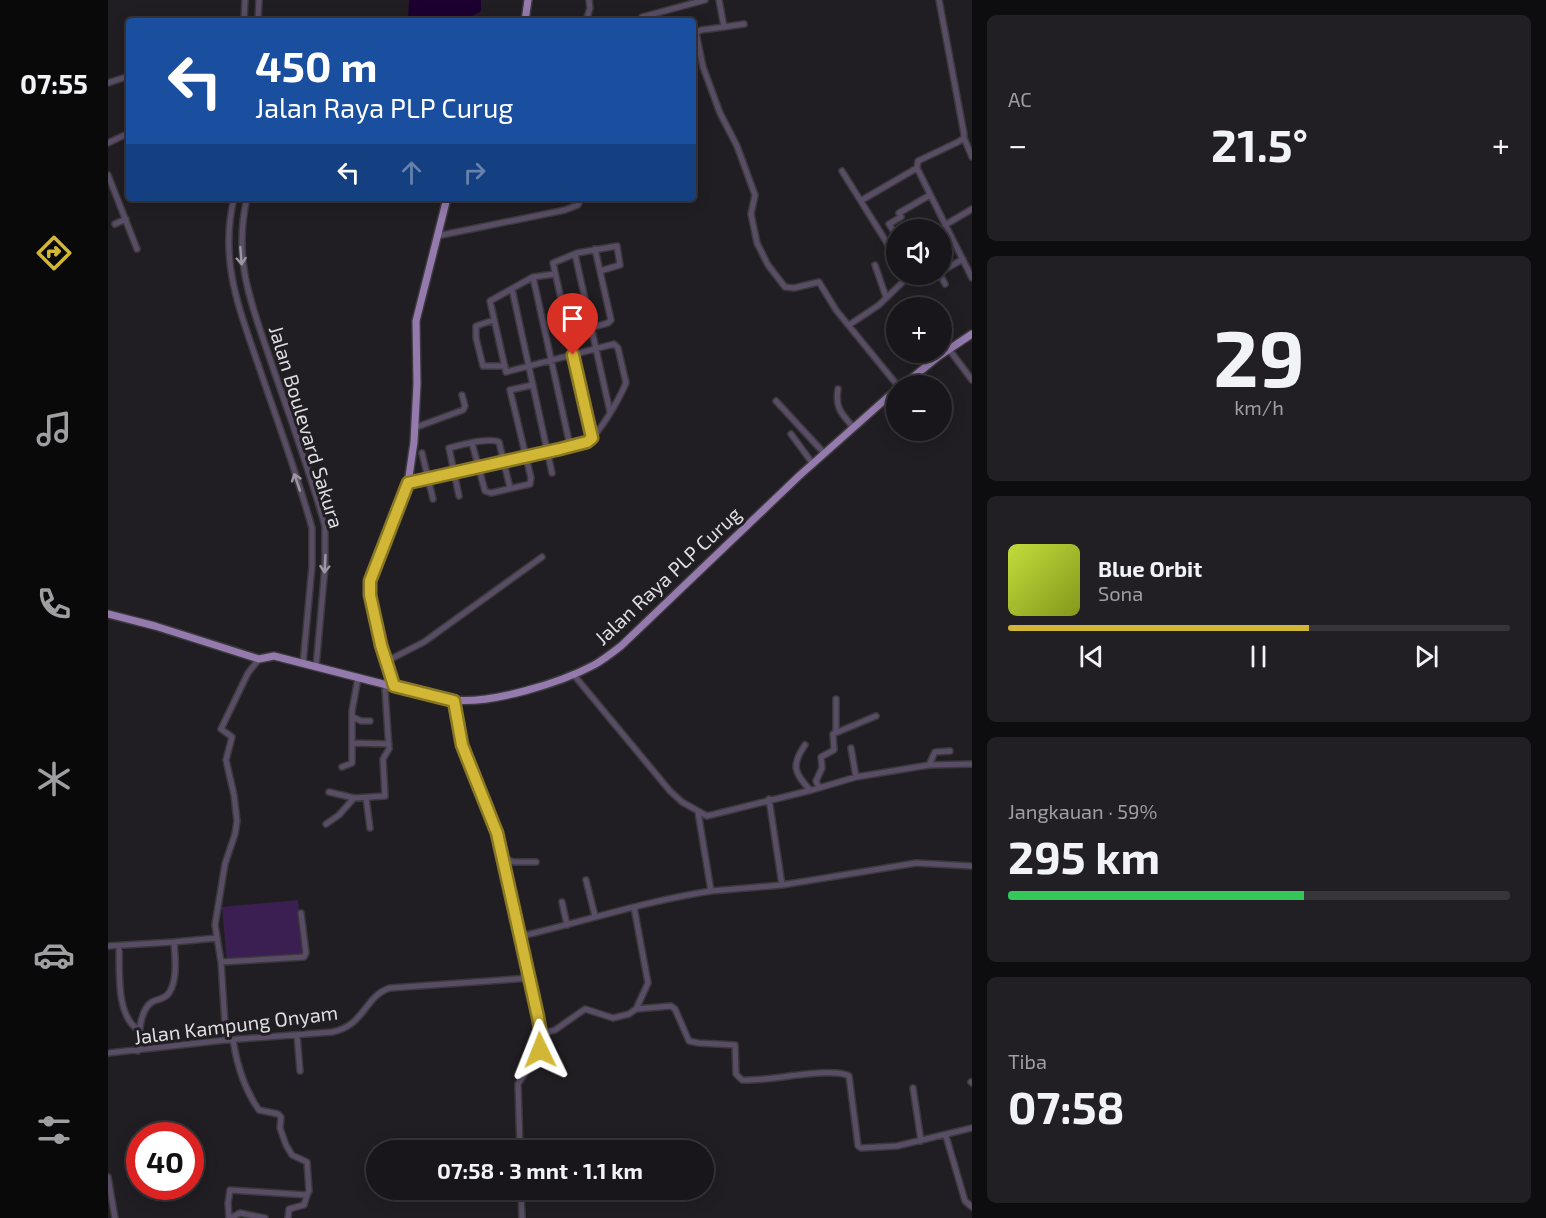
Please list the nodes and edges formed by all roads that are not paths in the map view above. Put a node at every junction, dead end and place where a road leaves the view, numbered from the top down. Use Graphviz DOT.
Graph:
graph roads {
  1 [pos="245,0"];
  2 [pos="259,0"];
  3 [pos="528,0"];
  4 [pos="589,0"];
  5 [pos="701,0"];
  6 [pos="719,0"];
  7 [pos="939,0"];
  8 [pos="244,18"];
  9 [pos="258,18"];
  10 [pos="525,18"];
  11 [pos="587,18"];
  12 [pos="642,18"];
  13 [pos="744,24"];
  14 [pos="724,27"];
  15 [pos="126,77"];
  16 [pos="108,83"];
  17 [pos="126,134"];
  18 [pos="108,135"];
  19 [pos="964,138"];
  20 [pos="110,142"];
  21 [pos="972,157"];
  22 [pos="917,168"];
  23 [pos="842,171"];
  24 [pos="108,175"];
  25 [pos="930,195"];
  26 [pos="862,200"];
  27 [pos="233,201"];
  28 [pos="246,201"];
  29 [pos="446,201"];
  30 [pos="580,201"];
  31 [pos="972,209"];
  32 [pos="126,219"];
  33 [pos="898,219"];
  34 [pos="942,219"];
  35 [pos="952,221"];
  36 [pos="115,224"];
  37 [pos="438,236"];
  38 [pos="886,240"];
  39 [pos="952,240"];
  40 [pos="137,249"];
  41 [pos="595,249"];
  42 [pos="575,254"];
  43 [pos="963,259"];
  44 [pos="874,265"];
  45 [pos="952,266"];
  46 [pos="600,271"];
  47 [pos="555,274"];
  48 [pos="533,277"];
  49 [pos="972,278"];
  50 [pos="899,285"];
  51 [pos="512,289"];
  52 [pos="886,297"];
  53 [pos="494,320"];
  54 [pos="849,325"];
  55 [pos="590,328"];
  56 [pos="972,334"];
  57 [pos="952,347"];
  58 [pos="595,350"];
  59 [pos="952,353"];
  60 [pos="573,355"];
  61 [pos="551,359"];
  62 [pos="927,363"];
  63 [pos="528,365"];
  64 [pos="505,369"];
  65 [pos="889,375"];
  66 [pos="913,375"];
  67 [pos="972,380"];
  68 [pos="533,385"];
  69 [pos="838,389"];
  70 [pos="462,395"];
  71 [pos="886,398"];
  72 [pos="776,401"];
  73 [pos="610,412"];
  74 [pos="853,427"];
  75 [pos="414,428"];
  76 [pos="294,431"];
  77 [pos="791,434"];
  78 [pos="282,435"];
  79 [pos="592,438"];
  80 [pos="472,443"];
  81 [pos="570,446"];
  82 [pos="548,451"];
  83 [pos="422,453"];
  84 [pos="824,453"];
  85 [pos="525,456"];
  86 [pos="503,462"];
  87 [pos="813,464"];
  88 [pos="478,468"];
  89 [pos="453,472"];
  90 [pos="552,473"];
  91 [pos="429,479"];
  92 [pos="408,483"];
  93 [pos="510,488"];
  94 [pos="459,496"];
  95 [pos="433,499"];
  96 [pos="542,557"];
  97 [pos="108,614"];
  98 [pos="259,659"];
  99 [pos="386,662"];
  100 [pos="303,664"];
  101 [pos="316,667"];
  102 [pos="573,674"];
  103 [pos="357,678"];
  104 [pos="391,686"];
  105 [pos="836,699"];
  106 [pos="454,701"];
  107 [pos="876,716"];
  108 [pos="353,717"];
  109 [pos="370,720"];
  110 [pos="836,732"];
  111 [pos="353,743"];
  112 [pos="389,744"];
  113 [pos="805,745"];
  114 [pos="851,748"];
  115 [pos="950,751"];
  116 [pos="972,764"];
  117 [pos="929,765"];
  118 [pos="342,767"];
  119 [pos="856,777"];
  120 [pos="819,788"];
  121 [pos="810,790"];
  122 [pos="329,792"];
  123 [pos="354,798"];
  124 [pos="366,798"];
  125 [pos="768,799"];
  126 [pos="698,812"];
  127 [pos="326,824"];
  128 [pos="370,828"];
  129 [pos="503,858"];
  130 [pos="536,862"];
  131 [pos="972,866"];
  132 [pos="586,879"];
  133 [pos="782,885"];
  134 [pos="711,891"];
  135 [pos="562,902"];
  136 [pos="634,907"];
  137 [pos="301,913"];
  138 [pos="595,916"];
  139 [pos="567,925"];
  140 [pos="522,936"];
  141 [pos="217,938"];
  142 [pos="174,942"];
  143 [pos="119,945"];
  144 [pos="108,946"];
  145 [pos="221,962"];
  146 [pos="530,978"];
  147 [pos="636,1009"];
  148 [pos="140,1031"];
  149 [pos="541,1034"];
  150 [pos="297,1035"];
  151 [pos="226,1040"];
  152 [pos="233,1040"];
  153 [pos="138,1051"];
  154 [pos="108,1053"];
  155 [pos="300,1071"];
  156 [pos="913,1088"];
  157 [pos="972,1128"];
  158 [pos="946,1136"];
  159 [pos="520,1140"];
  160 [pos="921,1141"];
  161 [pos="108,1177"];
  162 [pos="307,1195"];
  163 [pos="521,1200"];
  164 [pos="972,1207"];
  165 [pos="115,1218"];
  166 [pos="230,1218"];
  167 [pos="265,1218"];
  168 [pos="288,1218"];
  169 [pos="522,1218"];
  1 -- 8 [label="street"];
  2 -- 9 [label="street"];
  3 -- 10 [label="main road"];
  4 -- 11 [label="street"];
  5 -- 12 [label="street"];
  6 -- 14 [label="street"];
  7 -- 19 [label="street"];
  13 -- 14 [label="street"];
  14 -- 54 [label="street"];
  15 -- 16 [label="street"];
  17 -- 20 [label="street"];
  18 -- 20 [label="street"];
  19 -- 21 [label="street"];
  19 -- 22 [label="street"];
  22 -- 25 [label="street"];
  22 -- 26 [label="street"];
  23 -- 26 [label="street"];
  24 -- 32 [label="street"];
  25 -- 33 [label="street"];
  25 -- 34 [label="street"];
  26 -- 38 [label="street"];
  27 -- 78 [label="street, Jalan Boulevard Sakura"];
  28 -- 76 [label="street, Jalan Boulevard Sakura, one-way"];
  29 -- 37 [label="main road"];
  30 -- 37 [label="street"];
  31 -- 35 [label="street"];
  32 -- 36 [label="street"];
  32 -- 40 [label="street"];
  37 -- 75 [label="main road"];
  39 -- 43 [label="street"];
  41 -- 42 [label="street"];
  41 -- 46 [label="street"];
  41 -- 46 [label="street"];
  42 -- 47 [label="street"];
  42 -- 55 [label="street"];
  43 -- 45 [label="street"];
  43 -- 49 [label="street"];
  44 -- 52 [label="street"];
  46 -- 55 [label="street"];
  47 -- 48 [label="street"];
  47 -- 60 [label="street"];
  48 -- 51 [label="street"];
  48 -- 61 [label="street"];
  50 -- 52 [label="street"];
  51 -- 53 [label="street"];
  51 -- 63 [label="street"];
  52 -- 54 [label="street"];
  53 -- 64 [label="street"];
  53 -- 64 [label="street"];
  54 -- 65 [label="street"];
  55 -- 58 [label="street"];
  56 -- 57 [label="main road, Jalan Raya PLP Curug"];
  58 -- 60 [label="street"];
  58 -- 73 [label="street"];
  58 -- 73 [label="street"];
  59 -- 67 [label="street"];
  60 -- 61 [label="street"];
  60 -- 79 [label="street"];
  61 -- 63 [label="street"];
  61 -- 81 [label="street"];
  62 -- 66 [label="main road, Jalan Raya PLP Curug"];
  63 -- 64 [label="street"];
  63 -- 68 [label="street"];
  68 -- 82 [label="street"];
  68 -- 85 [label="street"];
  69 -- 74 [label="street"];
  70 -- 75 [label="street"];
  71 -- 74 [label="main road, Jalan Raya PLP Curug"];
  72 -- 84 [label="street"];
  73 -- 79 [label="street"];
  74 -- 84 [label="main road, Jalan Raya PLP Curug"];
  75 -- 92 [label="main road"];
  76 -- 78 [label="street"];
  76 -- 101 [label="street, Jalan Boulevard Sakura, one-way"];
  77 -- 87 [label="street"];
  100 -- 78 [label="street, Jalan Boulevard Sakura, one-way"];
  79 -- 81 [label="street"];
  80 -- 86 [label="street"];
  80 -- 88 [label="street"];
  80 -- 89 [label="street"];
  81 -- 82 [label="street"];
  82 -- 85 [label="street"];
  82 -- 90 [label="street"];
  83 -- 91 [label="street"];
  84 -- 87 [label="main road, Jalan Raya PLP Curug"];
  85 -- 86 [label="street"];
  85 -- 93 [label="street"];
  86 -- 88 [label="street"];
  86 -- 93 [label="street"];
  87 -- 102 [label="main road, Jalan Raya PLP Curug"];
  88 -- 89 [label="street"];
  88 -- 93 [label="street"];
  89 -- 91 [label="street"];
  89 -- 94 [label="street"];
  91 -- 92 [label="street"];
  91 -- 95 [label="street"];
  92 -- 99 [label="main road"];
  96 -- 99 [label="street"];
  97 -- 98 [label="main road, Jalan Raya PLP Curug"];
  98 -- 100 [label="main road, Jalan Raya PLP Curug"];
  98 -- 141 [label="street"];
  99 -- 104 [label="main road"];
  100 -- 101 [label="main road, Jalan Raya PLP Curug"];
  101 -- 103 [label="main road, Jalan Raya PLP Curug"];
  102 -- 106 [label="main road, Jalan Raya PLP Curug"];
  102 -- 126 [label="street"];
  103 -- 104 [label="main road, Jalan Raya PLP Curug"];
  103 -- 108 [label="street"];
  104 -- 106 [label="main road, Jalan Raya PLP Curug"];
  104 -- 112 [label="street"];
  105 -- 110 [label="street"];
  106 -- 129 [label="street"];
  107 -- 110 [label="street"];
  108 -- 109 [label="street"];
  108 -- 111 [label="street"];
  110 -- 120 [label="street"];
  111 -- 112 [label="street"];
  111 -- 118 [label="street"];
  112 -- 124 [label="street"];
  113 -- 121 [label="street"];
  114 -- 119 [label="street"];
  115 -- 117 [label="street"];
  116 -- 117 [label="street"];
  117 -- 119 [label="street"];
  119 -- 120 [label="street"];
  120 -- 121 [label="street"];
  121 -- 125 [label="street"];
  122 -- 123 [label="street"];
  123 -- 124 [label="street"];
  123 -- 127 [label="street"];
  124 -- 128 [label="street"];
  125 -- 126 [label="street"];
  125 -- 133 [label="street"];
  126 -- 134 [label="street"];
  129 -- 130 [label="street"];
  129 -- 140 [label="street"];
  131 -- 133 [label="street"];
  132 -- 138 [label="street"];
  133 -- 134 [label="street"];
  134 -- 136 [label="street"];
  135 -- 139 [label="street"];
  136 -- 138 [label="street"];
  136 -- 147 [label="street"];
  137 -- 145 [label="street"];
  138 -- 139 [label="street"];
  139 -- 140 [label="street"];
  140 -- 146 [label="street"];
  141 -- 142 [label="street"];
  141 -- 145 [label="street"];
  142 -- 143 [label="street"];
  142 -- 148 [label="street"];
  143 -- 144 [label="street"];
  143 -- 148 [label="street"];
  145 -- 151 [label="street"];
  146 -- 149 [label="street"];
  146 -- 150 [label="street, Jalan Kampung Onyam"];
  147 -- 149 [label="street"];
  147 -- 160 [label="street"];
  148 -- 153 [label="street"];
  149 -- 159 [label="street"];
  150 -- 152 [label="street, Jalan Kampung Onyam"];
  150 -- 155 [label="street"];
  151 -- 152 [label="street, Jalan Kampung Onyam"];
  151 -- 153 [label="street, Jalan Kampung Onyam"];
  152 -- 162 [label="street"];
  153 -- 154 [label="street, Jalan Kampung Onyam"];
  156 -- 160 [label="street"];
  157 -- 158 [label="street"];
  158 -- 160 [label="street"];
  158 -- 164 [label="street"];
  161 -- 165 [label="street"];
  162 -- 166 [label="street"];
  162 -- 168 [label="street"];
  163 -- 169 [label="street"];
  166 -- 167 [label="street"];
}
